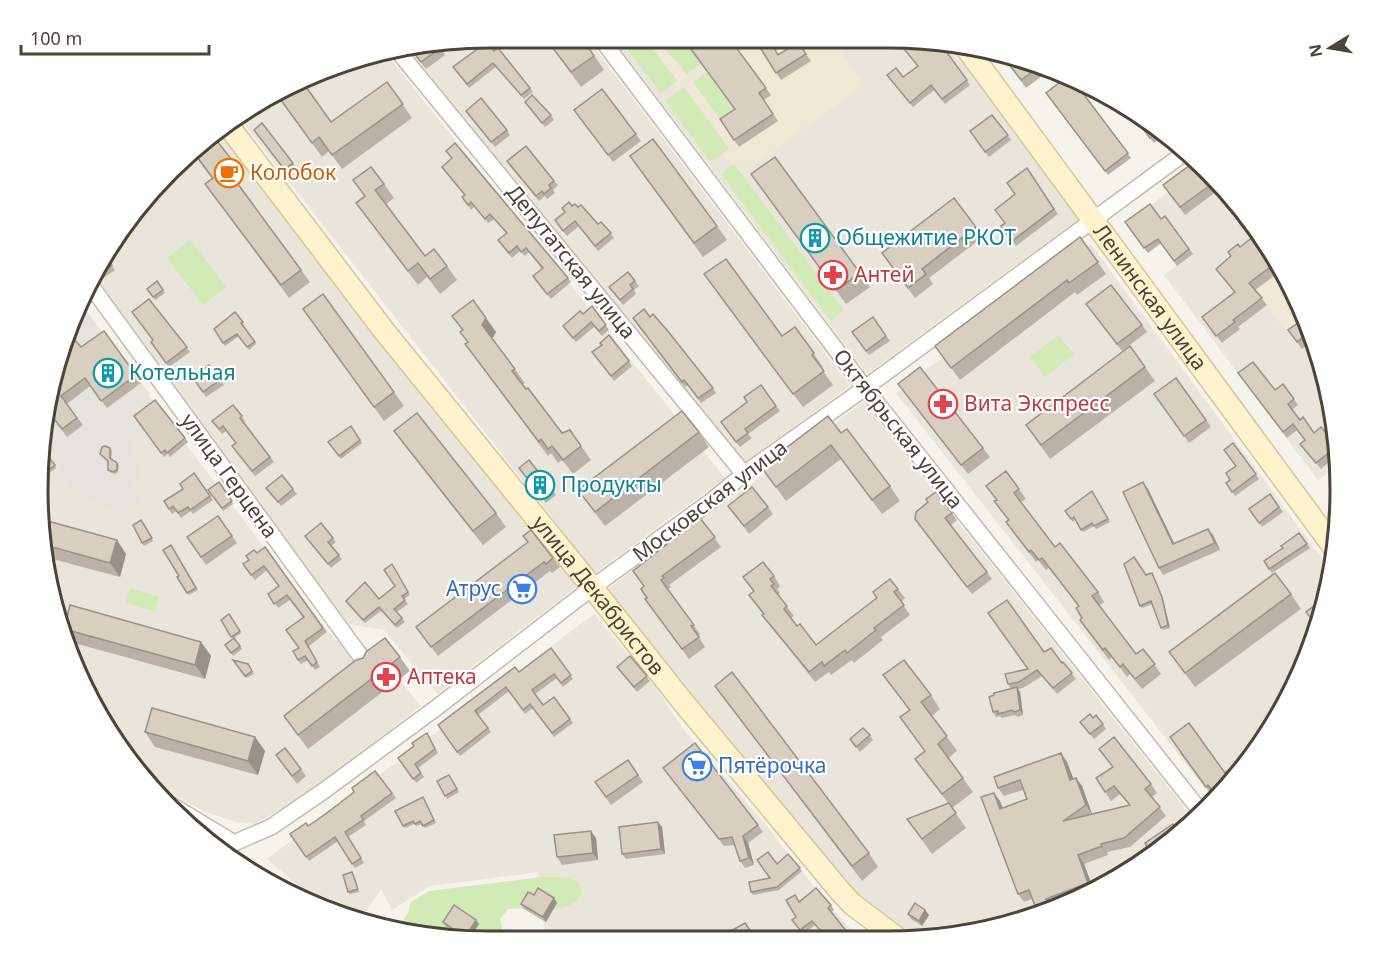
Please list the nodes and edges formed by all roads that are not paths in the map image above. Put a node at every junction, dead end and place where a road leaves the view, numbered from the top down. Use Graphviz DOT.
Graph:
graph roads {
  1 [pos="609,48"];
  2 [pos="402,56"];
  3 [pos="972,56"];
  4 [pos="232,131"];
  5 [pos="1179,157"];
  6 [pos="1093,221"];
  7 [pos="95,292"];
  8 [pos="865,388"];
  9 [pos="744,474"];
  10 [pos="1327,538"];
  11 [pos="593,587"];
  12 [pos="367,665"];
  13 [pos="1197,806"];
  14 [pos="199,822"];
  15 [pos="888,931"];
  1 -- 8 [label="street, Октябрьская улица"];
  2 -- 9 [label="street, Депутатская улица"];
  3 -- 6 [label="street, Ленинская улица"];
  4 -- 11 [label="street, улица Декабристов"];
  5 -- 6 [label="street, Московская улица"];
  6 -- 8 [label="street, Московская улица"];
  6 -- 10 [label="street, Ленинская улица"];
  7 -- 12 [label="street, улица Герцена"];
  8 -- 9 [label="street, Московская улица"];
  8 -- 13 [label="street, Октябрьская улица"];
  9 -- 11 [label="street, Московская улица"];
  11 -- 14 [label="street, Московская улица"];
  11 -- 15 [label="street, улица Декабристов"];
}
